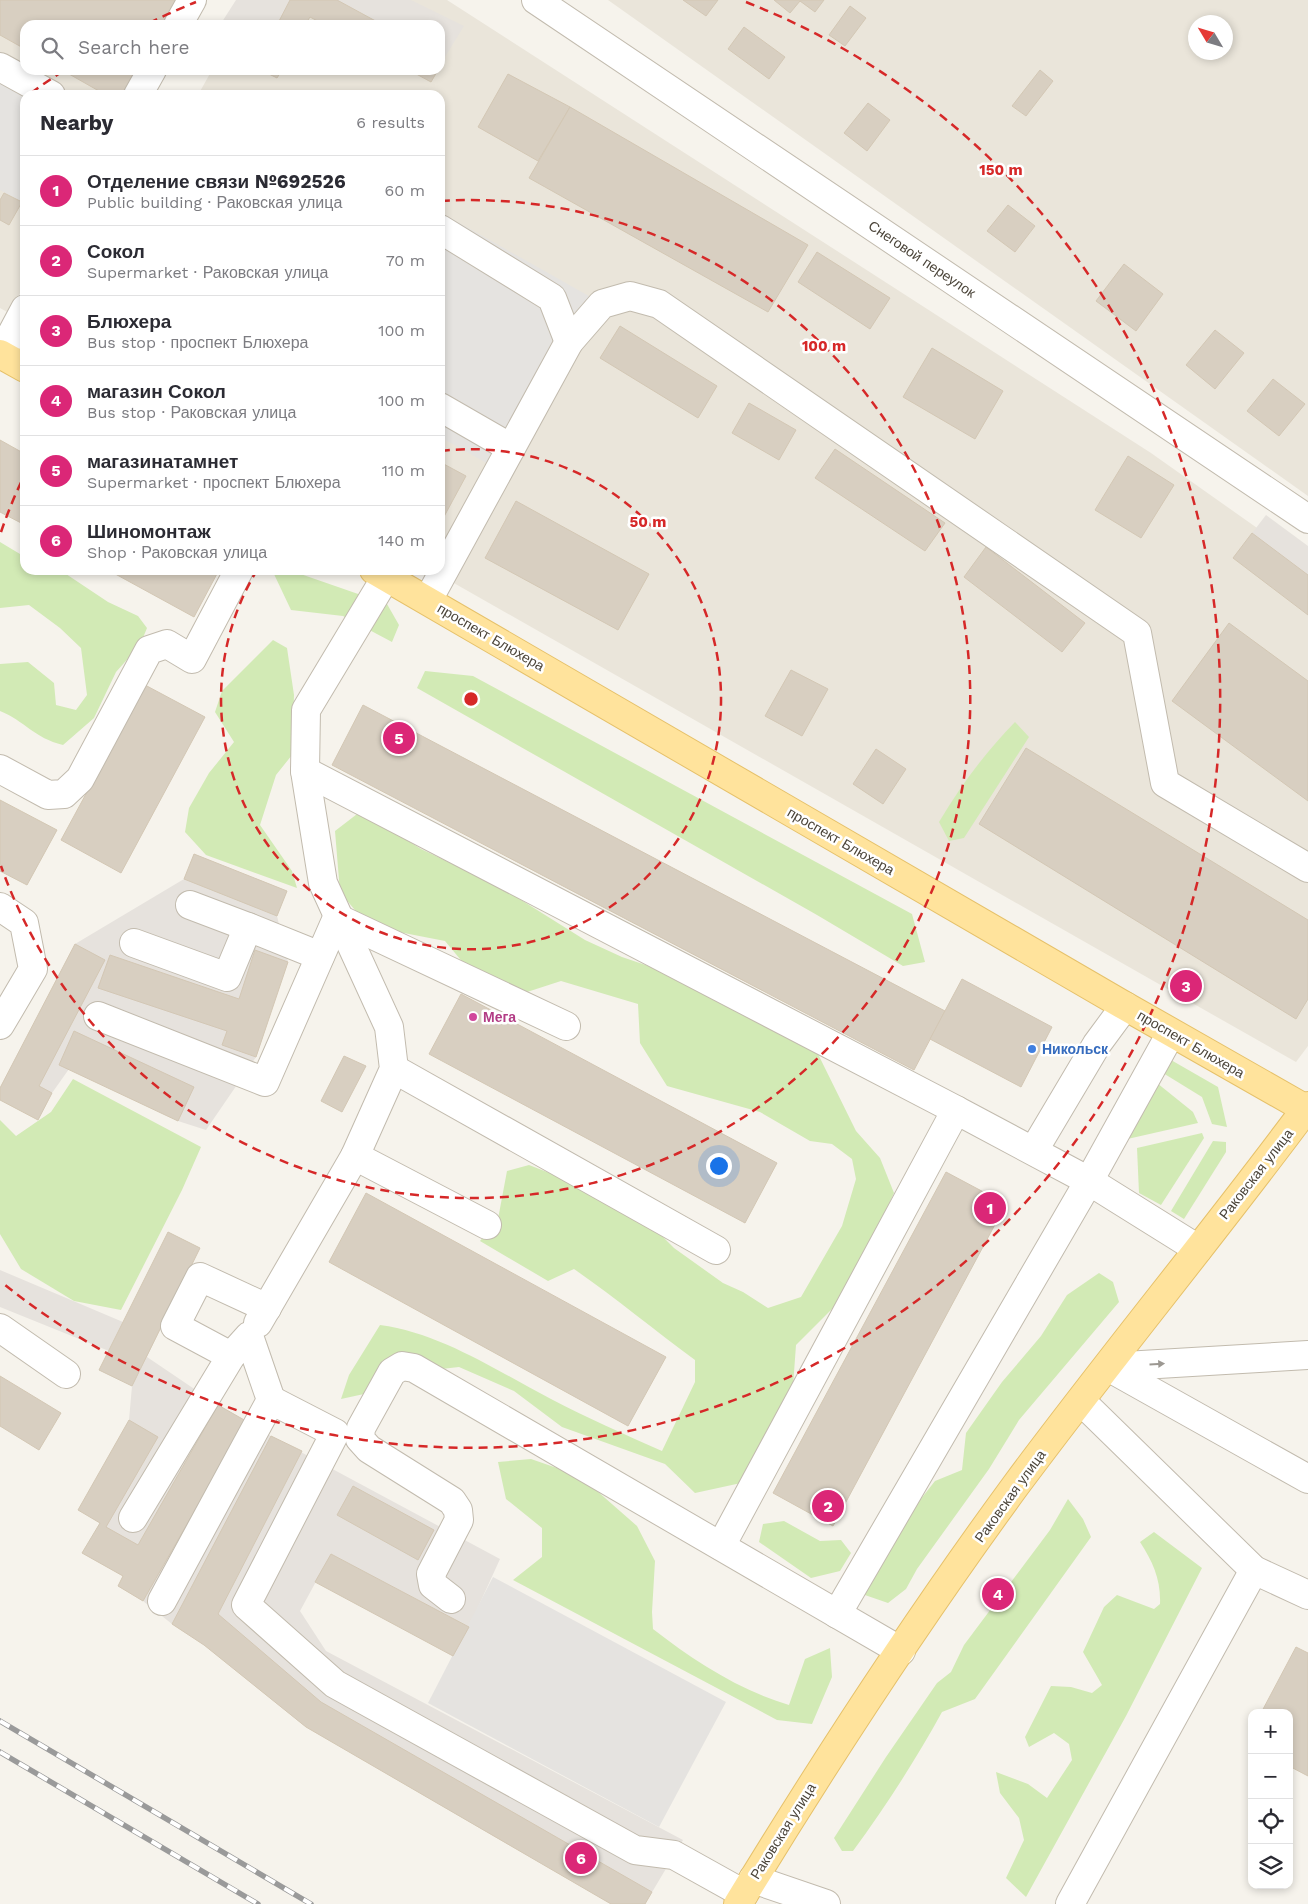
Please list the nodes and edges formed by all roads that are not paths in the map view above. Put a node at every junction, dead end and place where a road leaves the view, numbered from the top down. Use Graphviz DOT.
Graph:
graph roads {
  1 [pos="192,0"];
  2 [pos="536,0"];
  3 [pos="181,20"];
  4 [pos="0,67"];
  5 [pos="149,75"];
  6 [pos="42,90"];
  7 [pos="141,90"];
  8 [pos="445,232"];
  9 [pos="20,318"];
  10 [pos="569,342"];
  11 [pos="0,355"];
  12 [pos="20,365"];
  13 [pos="445,410"];
  14 [pos="511,448"];
  15 [pos="1308,519"];
  16 [pos="445,569"];
  17 [pos="236,575"];
  18 [pos="379,575"];
  19 [pos="384,575"];
  20 [pos="442,575"];
  21 [pos="428,600"];
  22 [pos="0,769"];
  23 [pos="304,771"];
  24 [pos="1308,868"];
  25 [pos="190,905"];
  26 [pos="0,907"];
  27 [pos="337,918"];
  28 [pos="248,927"];
  29 [pos="134,943"];
  30 [pos="320,956"];
  31 [pos="1125,1006"];
  32 [pos="98,1016"];
  33 [pos="0,1025"];
  34 [pos="566,1026"];
  35 [pos="1171,1033"];
  36 [pos="394,1069"];
  37 [pos="1307,1109"];
  38 [pos="956,1110"];
  39 [pos="1034,1150"];
  40 [pos="355,1156"];
  41 [pos="1089,1181"];
  42 [pos="487,1225"];
  43 [pos="1198,1249"];
  44 [pos="716,1250"];
  45 [pos="267,1308"];
  46 [pos="0,1328"];
  47 [pos="240,1346"];
  48 [pos="1308,1355"];
  49 [pos="1108,1367"];
  50 [pos="66,1374"];
  51 [pos="271,1400"];
  52 [pos="1081,1401"];
  53 [pos="348,1436"];
  54 [pos="1308,1479"];
  55 [pos="133,1518"];
  56 [pos="721,1546"];
  57 [pos="1254,1570"];
  58 [pos="1308,1594"];
  59 [pos="451,1600"];
  60 [pos="162,1601"];
  61 [pos="837,1614"];
  62 [pos="901,1651"];
  63 [pos="745,1892"];
  64 [pos="826,1904"];
  65 [pos="1070,1904"];
  1 -- 3 [label="street"];
  2 -- 15 [label="street, Снеговой переулок"];
  4 -- 6 [label="street"];
  5 -- 7 [label="street"];
  8 -- 10 [label="street"];
  9 -- 11 [label="street"];
  10 -- 14 [label="street"];
  10 -- 24 [label="street"];
  11 -- 12 [label="main road"];
  13 -- 14 [label="street"];
  14 -- 16 [label="street"];
  17 -- 22 [label="street"];
  18 -- 23 [label="street"];
  19 -- 21 [label="main road, проспект Блюхера"];
  20 -- 21 [label="street"];
  21 -- 31 [label="main road, проспект Блюхера"];
  23 -- 27 [label="street"];
  23 -- 38 [label="street"];
  25 -- 28 [label="street"];
  26 -- 33 [label="street"];
  27 -- 30 [label="street"];
  27 -- 34 [label="street"];
  27 -- 36 [label="street"];
  28 -- 29 [label="street"];
  28 -- 30 [label="street"];
  30 -- 32 [label="street"];
  31 -- 35 [label="main road, проспект Блюхера"];
  31 -- 39 [label="street"];
  35 -- 37 [label="main road, проспект Блюхера"];
  35 -- 41 [label="street"];
  36 -- 40 [label="street"];
  36 -- 44 [label="street"];
  37 -- 43 [label="main road, Раковская улица"];
  38 -- 39 [label="street"];
  38 -- 56 [label="street"];
  39 -- 41 [label="street"];
  40 -- 42 [label="street"];
  40 -- 45 [label="street"];
  41 -- 43 [label="street"];
  41 -- 61 [label="street"];
  43 -- 49 [label="main road, Раковская улица"];
  45 -- 47 [label="street"];
  45 -- 47 [label="street"];
  46 -- 50 [label="street"];
  47 -- 51 [label="street"];
  47 -- 55 [label="street"];
  49 -- 48 [label="street, one-way"];
  49 -- 52 [label="main road, Раковская улица"];
  49 -- 54 [label="street"];
  51 -- 53 [label="street"];
  51 -- 60 [label="street"];
  52 -- 57 [label="street"];
  52 -- 62 [label="main road, Раковская улица"];
  53 -- 56 [label="street"];
  53 -- 59 [label="street"];
  53 -- 63 [label="street"];
  56 -- 61 [label="street"];
  57 -- 58 [label="street"];
  57 -- 65 [label="street"];
  61 -- 62 [label="street"];
  62 -- 63 [label="main road, Раковская улица"];
  63 -- 64 [label="street"];
}
